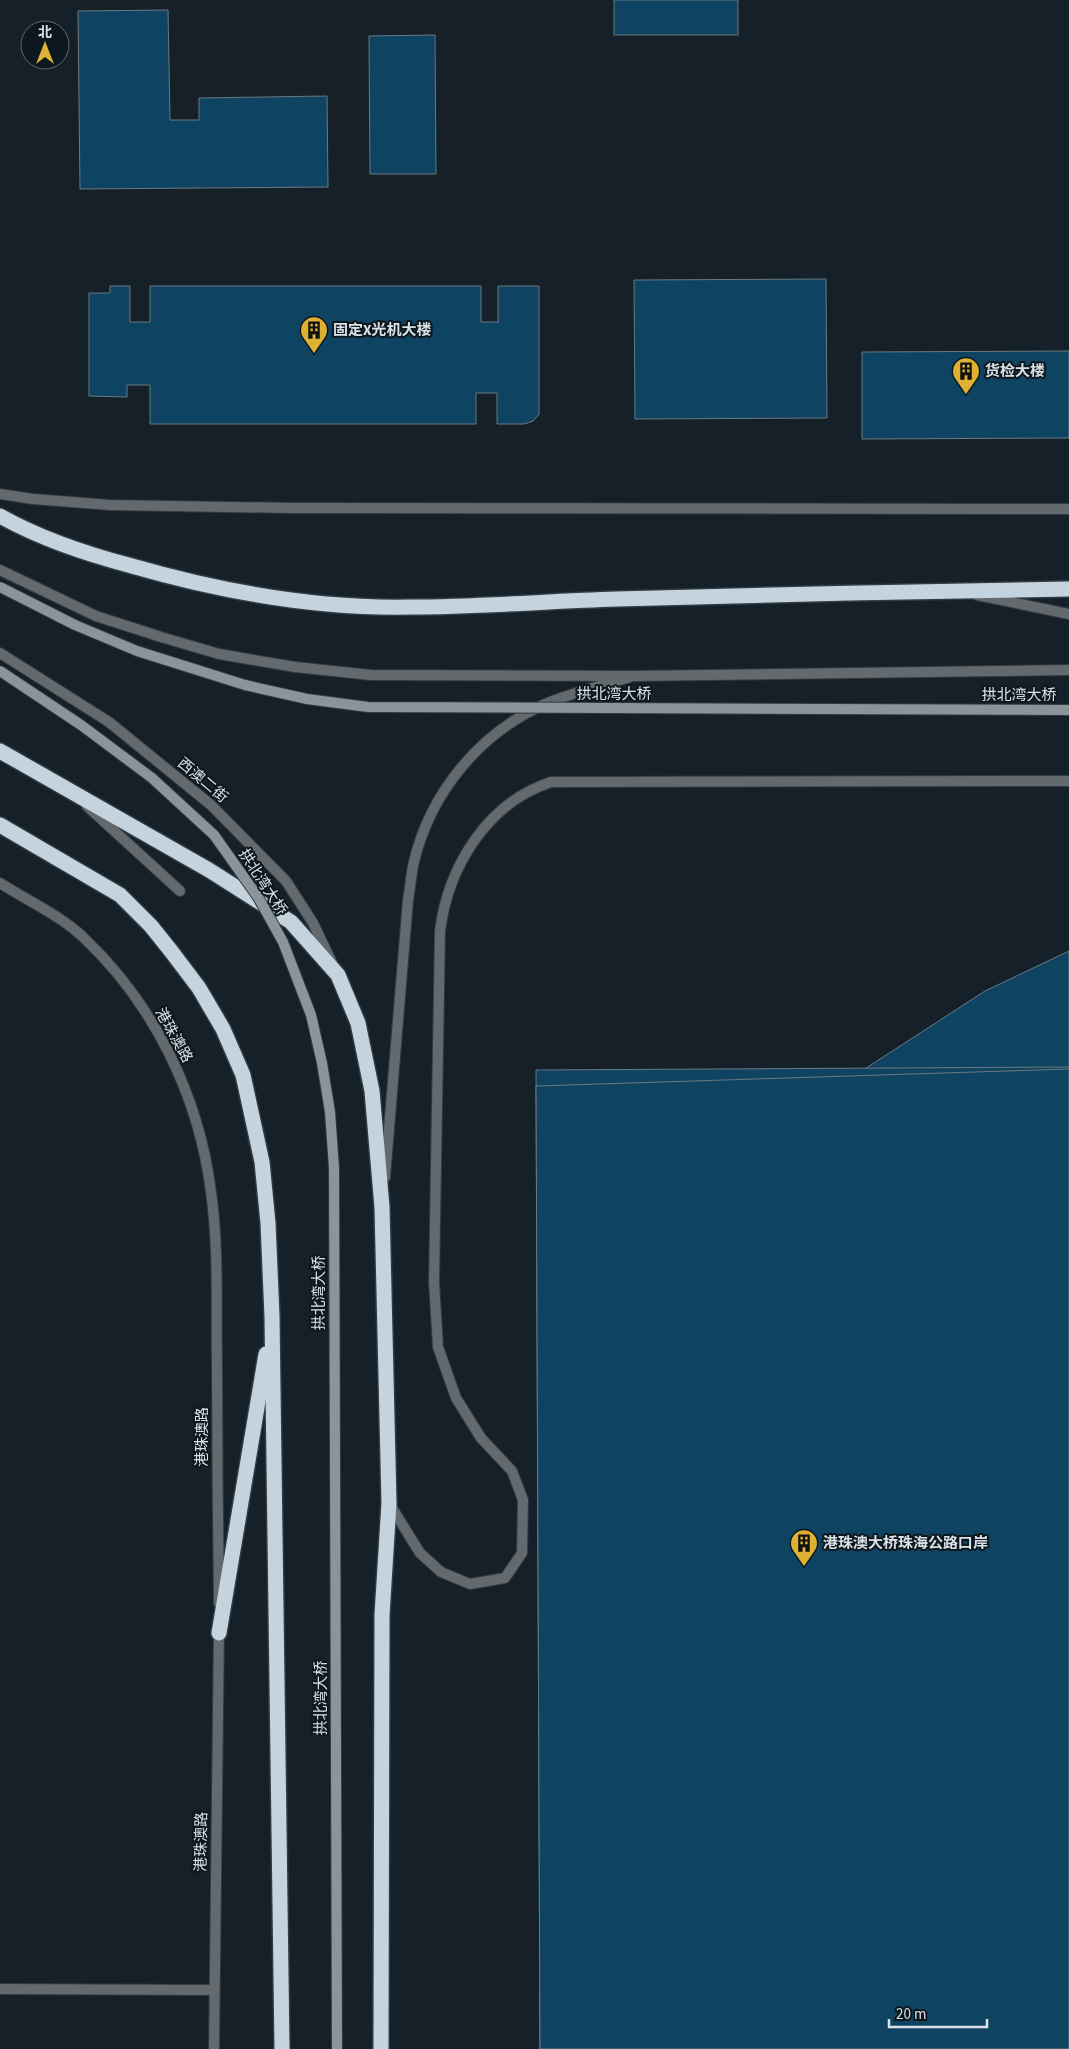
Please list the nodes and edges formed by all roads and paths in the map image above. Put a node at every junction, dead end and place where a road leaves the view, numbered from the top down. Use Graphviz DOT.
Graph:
graph roads {
  1 [pos="0,494"];
  2 [pos="1069,509"];
  3 [pos="0,516"];
  4 [pos="0,529"];
  5 [pos="27,531"];
  6 [pos="0,570"];
  7 [pos="0,586"];
  8 [pos="1069,589"];
  9 [pos="955,590"];
  10 [pos="1069,614"];
  11 [pos="0,653"];
  12 [pos="1069,670"];
  13 [pos="0,671"];
  14 [pos="634,676"];
  15 [pos="1069,710"];
  16 [pos="0,751"];
  17 [pos="1069,781"];
  18 [pos="68,788"];
  19 [pos="0,825"];
  20 [pos="0,883"];
  21 [pos="0,888"];
  22 [pos="180,891"];
  23 [pos="20,896"];
  24 [pos="338,975"];
  25 [pos="382,1207"];
  26 [pos="272,1316"];
  27 [pos="389,1503"];
  28 [pos="219,1633"];
  29 [pos="0,1989"];
  30 [pos="213,1990"];
  31 [pos="214,2049"];
  32 [pos="282,2049"];
  33 [pos="337,2049"];
  34 [pos="381,2049"];
  1 -- 2 [label="street"];
  3 -- 5 [label="highway"];
  4 -- 5 [label="highway"];
  5 -- 9 [label="highway"];
  6 -- 14 [label="street"];
  7 -- 15 [label="main road, 拱北湾大桥, bridge"];
  8 -- 9 [label="highway"];
  9 -- 10 [label="street"];
  11 -- 24 [label="street, 西澳二街"];
  12 -- 14 [label="street"];
  13 -- 33 [label="main road, 拱北湾大桥, bridge"];
  14 -- 25 [label="street"];
  16 -- 18 [label="highway"];
  17 -- 27 [label="street"];
  18 -- 22 [label="street"];
  18 -- 24 [label="highway"];
  19 -- 26 [label="highway"];
  20 -- 23 [label="street"];
  21 -- 23 [label="street"];
  23 -- 28 [label="street, 港珠澳路"];
  24 -- 25 [label="highway"];
  25 -- 27 [label="highway"];
  26 -- 28 [label="highway"];
  26 -- 32 [label="highway"];
  27 -- 34 [label="highway"];
  28 -- 30 [label="street, 港珠澳路"];
  29 -- 30 [label="street"];
  30 -- 31 [label="street, 港珠澳路"];
}
